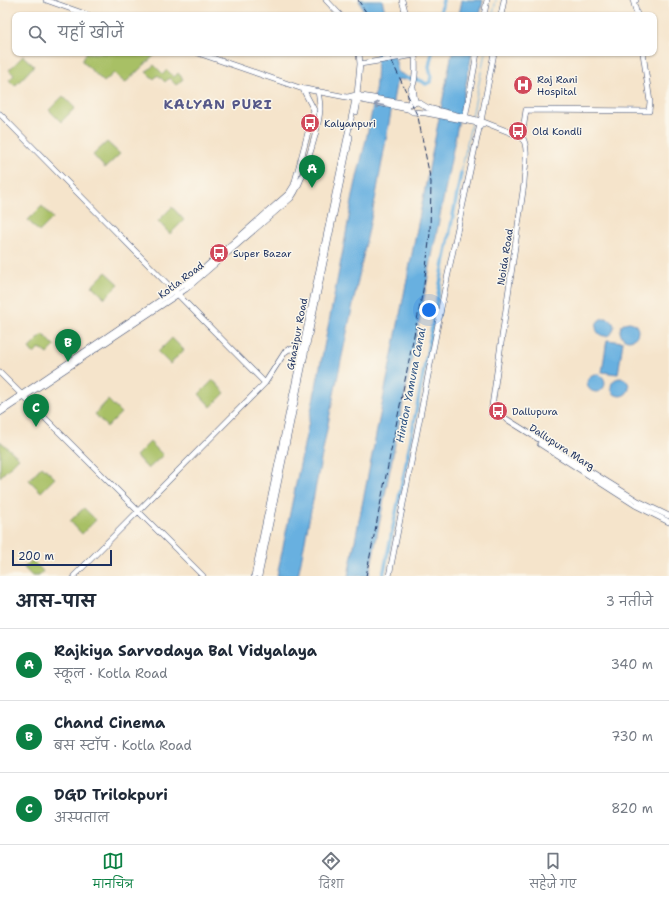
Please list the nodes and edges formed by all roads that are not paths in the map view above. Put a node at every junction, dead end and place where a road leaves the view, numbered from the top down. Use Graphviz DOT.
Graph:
graph roads {
  1 [pos="46,0"];
  2 [pos="326,0"];
  3 [pos="402,0"];
  4 [pos="487,0"];
  5 [pos="504,0"];
  6 [pos="636,0"];
  7 [pos="80,12"];
  8 [pos="337,12"];
  9 [pos="405,12"];
  10 [pos="485,12"];
  11 [pos="502,12"];
  12 [pos="636,12"];
  13 [pos="207,56"];
  14 [pos="359,56"];
  15 [pos="406,56"];
  16 [pos="415,56"];
  17 [pos="476,56"];
  18 [pos="493,56"];
  19 [pos="643,56"];
  20 [pos="360,64"];
  21 [pos="304,89"];
  22 [pos="318,91"];
  23 [pos="359,97"];
  24 [pos="410,105"];
  25 [pos="315,106"];
  26 [pos="425,106"];
  27 [pos="421,113"];
  28 [pos="438,113"];
  29 [pos="0,114"];
  30 [pos="466,119"];
  31 [pos="480,123"];
  32 [pos="522,137"];
  33 [pos="176,293"];
  34 [pos="305,350"];
  35 [pos="0,373"];
  36 [pos="264,383"];
  37 [pos="13,387"];
  38 [pos="22,397"];
  39 [pos="12,401"];
  40 [pos="0,409"];
  41 [pos="0,413"];
  42 [pos="496,414"];
  43 [pos="137,511"];
  44 [pos="669,516"];
  45 [pos="669,522"];
  46 [pos="74,576"];
  47 [pos="203,576"];
  48 [pos="254,576"];
  49 [pos="259,576"];
  50 [pos="389,576"];
  1 -- 7 [label="main road"];
  2 -- 8 [label="main road"];
  3 -- 9 [label="main road"];
  4 -- 10 [label="main road"];
  5 -- 11 [label="main road"];
  6 -- 12 [label="main road"];
  13 -- 21 [label="main road"];
  14 -- 20 [label="main road, Ghazipur Road"];
  15 -- 20 [label="main road"];
  16 -- 24 [label="main road"];
  17 -- 30 [label="main road"];
  18 -- 31 [label="main road"];
  19 -- 32 [label="main road"];
  20 -- 23 [label="main road, Ghazipur Road"];
  21 -- 22 [label="main road"];
  21 -- 25 [label="main road"];
  22 -- 23 [label="main road"];
  22 -- 25 [label="main road, Kotla Road"];
  23 -- 24 [label="main road"];
  23 -- 34 [label="main road, Ghazipur Road"];
  24 -- 26 [label="main road"];
  24 -- 27 [label="main road"];
  25 -- 33 [label="main road, Kotla Road"];
  26 -- 27 [label="main road"];
  26 -- 28 [label="main road"];
  27 -- 28 [label="main road"];
  28 -- 30 [label="main road"];
  29 -- 33 [label="main road"];
  30 -- 31 [label="main road"];
  31 -- 32 [label="main road"];
  31 -- 50 [label="main road"];
  32 -- 42 [label="main road, Noida Road"];
  33 -- 36 [label="main road"];
  33 -- 38 [label="main road, Kotla Road"];
  34 -- 36 [label="main road"];
  34 -- 48 [label="main road, Ghazipur Road"];
  34 -- 49 [label="main road, Ghazipur Road"];
  35 -- 37 [label="main road"];
  36 -- 43 [label="main road"];
  37 -- 38 [label="main road"];
  37 -- 39 [label="main road"];
  38 -- 39 [label="main road, Kotla Road"];
  38 -- 41 [label="main road, Kotla Road"];
  38 -- 43 [label="main road"];
  39 -- 40 [label="main road, Kotla Road"];
  42 -- 44 [label="main road, Dallupura Marg"];
  42 -- 45 [label="main road, Dallupura Marg"];
  43 -- 46 [label="main road"];
  43 -- 47 [label="main road"];
}
